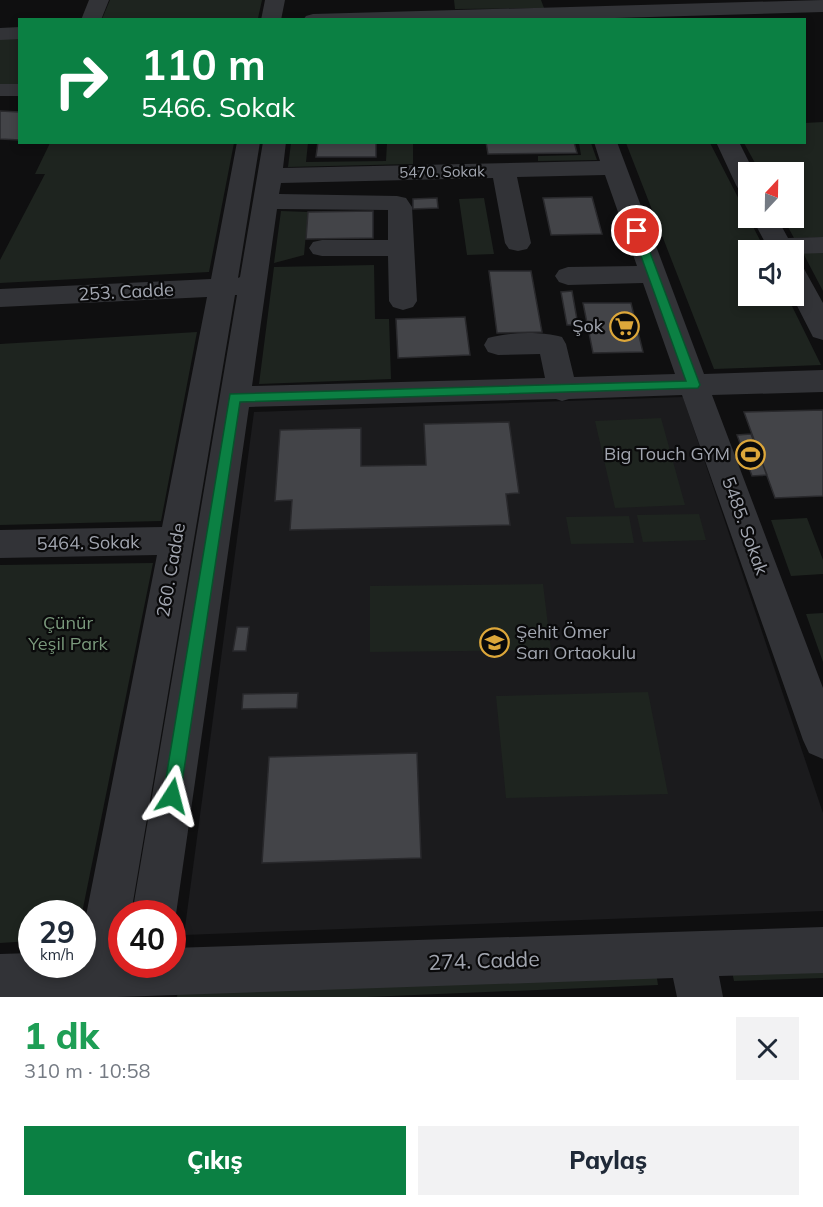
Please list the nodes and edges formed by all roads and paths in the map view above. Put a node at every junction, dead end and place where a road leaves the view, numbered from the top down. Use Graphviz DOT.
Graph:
graph roads {
  1 [pos="99,0"];
  2 [pos="275,0"];
  3 [pos="823,6"];
  4 [pos="606,7"];
  5 [pos="557,11"];
  6 [pos="659,11"];
  7 [pos="92,18"];
  8 [pos="272,18"];
  9 [pos="367,18"];
  10 [pos="18,33"];
  11 [pos="0,34"];
  12 [pos="0,90"];
  13 [pos="18,90"];
  14 [pos="249,144"];
  15 [pos="275,144"];
  16 [pos="728,144"];
  17 [pos="610,155"];
  18 [pos="738,165"];
  19 [pos="504,171"];
  20 [pos="267,189"];
  21 [pos="518,243"];
  22 [pos="823,245"];
  23 [pos="804,246"];
  24 [pos="322,248"];
  25 [pos="401,248"];
  26 [pos="653,274"];
  27 [pos="568,276"];
  28 [pos="238,286"];
  29 [pos="804,293"];
  30 [pos="0,298"];
  31 [pos="403,301"];
  32 [pos="823,330"];
  33 [pos="498,345"];
  34 [pos="823,381"];
  35 [pos="694,385"];
  36 [pos="562,390"];
  37 [pos="235,397"];
  38 [pos="177,541"];
  39 [pos="0,544"];
  40 [pos="823,740"];
  41 [pos="156,900"];
  42 [pos="823,950"];
  43 [pos="696,976"];
  44 [pos="0,977"];
  45 [pos="143,978"];
  46 [pos="186,978"];
  47 [pos="96,985"];
  1 -- 7 [label="street"];
  2 -- 8 [label="street"];
  3 -- 6 [label="street"];
  4 -- 5 [label="street"];
  4 -- 6 [label="street"];
  5 -- 9 [label="street"];
  10 -- 11 [label="street"];
  12 -- 13 [label="street"];
  14 -- 28 [label="street, 260. Cadde"];
  15 -- 20 [label="street, 260. Cadde"];
  16 -- 18 [label="street"];
  17 -- 19 [label="street, 5470. Sokak"];
  17 -- 26 [label="street, 5485. Sokak"];
  19 -- 20 [label="street, 5470. Sokak"];
  19 -- 21 [label="street"];
  20 -- 25 [label="street"];
  20 -- 28 [label="street, 260. Cadde"];
  22 -- 23 [label="street"];
  24 -- 25 [label="street"];
  25 -- 31 [label="street"];
  26 -- 27 [label="street"];
  26 -- 35 [label="street, 5485. Sokak"];
  28 -- 30 [label="street, 253. Cadde"];
  28 -- 37 [label="street, 260. Cadde"];
  28 -- 38 [label="street, 260. Cadde"];
  29 -- 32 [label="street"];
  33 -- 36 [label="street"];
  34 -- 35 [label="street"];
  35 -- 36 [label="street"];
  35 -- 40 [label="street, 5485. Sokak"];
  36 -- 37 [label="street"];
  37 -- 41 [label="street, 260. Cadde"];
  38 -- 39 [label="street, 5464. Sokak"];
  38 -- 47 [label="street, 260. Cadde"];
  42 -- 43 [label="street, 274. Cadde"];
  43 -- 46 [label="street, 274. Cadde"];
  44 -- 47 [label="street, 274. Cadde"];
  45 -- 47 [label="street, 274. Cadde"];
}
